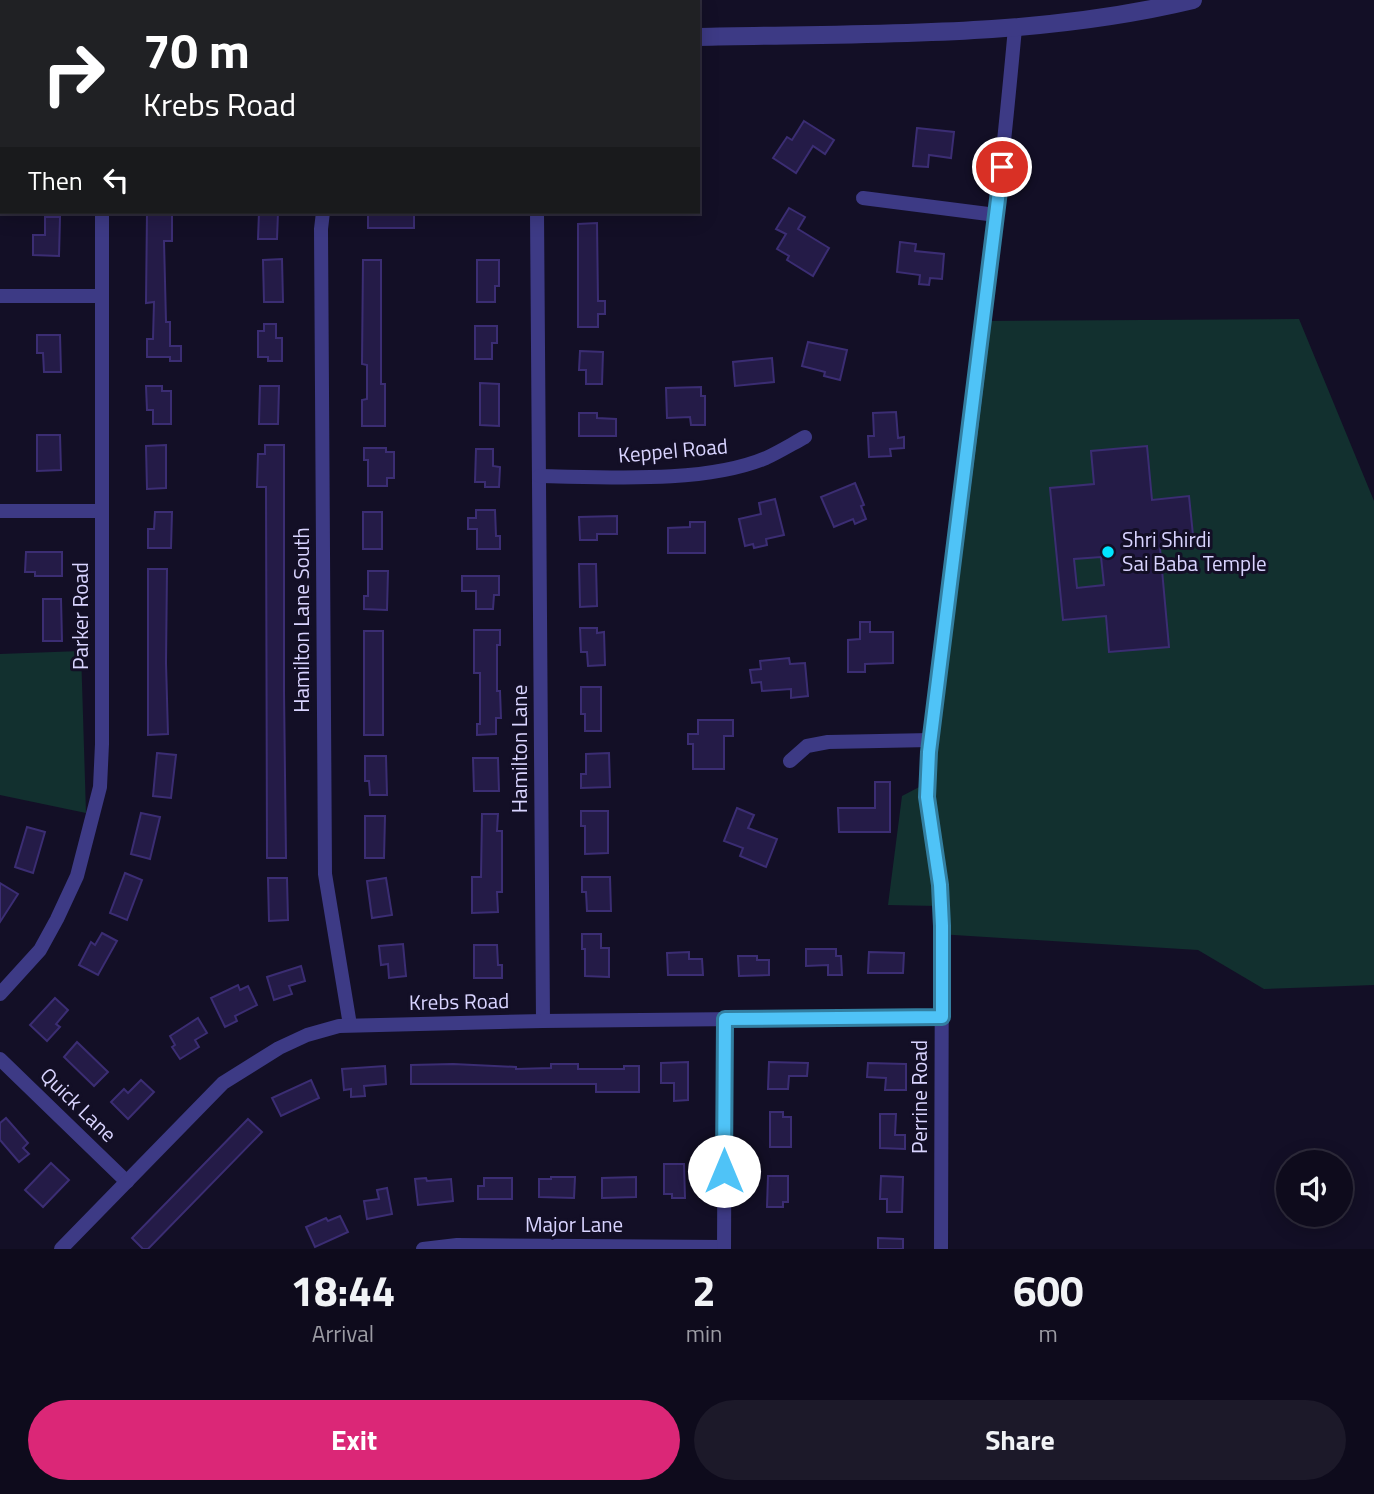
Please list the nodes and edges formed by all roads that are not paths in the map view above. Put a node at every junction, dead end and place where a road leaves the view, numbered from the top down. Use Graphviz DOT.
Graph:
graph roads {
  1 [pos="1193,0"];
  2 [pos="1015,28"];
  3 [pos="700,37"];
  4 [pos="863,198"];
  5 [pos="102,214"];
  6 [pos="323,214"];
  7 [pos="537,214"];
  8 [pos="996,215"];
  9 [pos="0,296"];
  10 [pos="102,296"];
  11 [pos="805,437"];
  12 [pos="539,476"];
  13 [pos="102,510"];
  14 [pos="0,511"];
  15 [pos="931,740"];
  16 [pos="790,761"];
  17 [pos="0,994"];
  18 [pos="942,1017"];
  19 [pos="725,1019"];
  20 [pos="542,1021"];
  21 [pos="350,1025"];
  22 [pos="0,1059"];
  23 [pos="127,1182"];
  24 [pos="724,1248"];
  25 [pos="61,1249"];
  26 [pos="423,1249"];
  27 [pos="941,1249"];
  1 -- 2 [label="street"];
  2 -- 3 [label="street"];
  2 -- 8 [label="street, Perrine Road"];
  4 -- 8 [label="street"];
  5 -- 10 [label="street, Parker Road"];
  6 -- 21 [label="street, Hamilton Lane South"];
  7 -- 12 [label="street"];
  8 -- 15 [label="street, Perrine Road"];
  9 -- 10 [label="street"];
  10 -- 13 [label="street, Parker Road"];
  11 -- 12 [label="street, Keppel Road"];
  12 -- 20 [label="street, Hamilton Lane"];
  13 -- 14 [label="street"];
  13 -- 17 [label="street, Parker Road"];
  15 -- 16 [label="street"];
  15 -- 18 [label="street, Perrine Road"];
  18 -- 19 [label="street, Krebs Road"];
  18 -- 27 [label="street, Perrine Road"];
  19 -- 20 [label="street, Krebs Road"];
  19 -- 24 [label="street"];
  20 -- 21 [label="street, Krebs Road"];
  21 -- 23 [label="street, Krebs Road"];
  22 -- 23 [label="street, Quick Lane"];
  23 -- 25 [label="street, Krebs Road"];
  24 -- 26 [label="street, Major Lane"];
}
